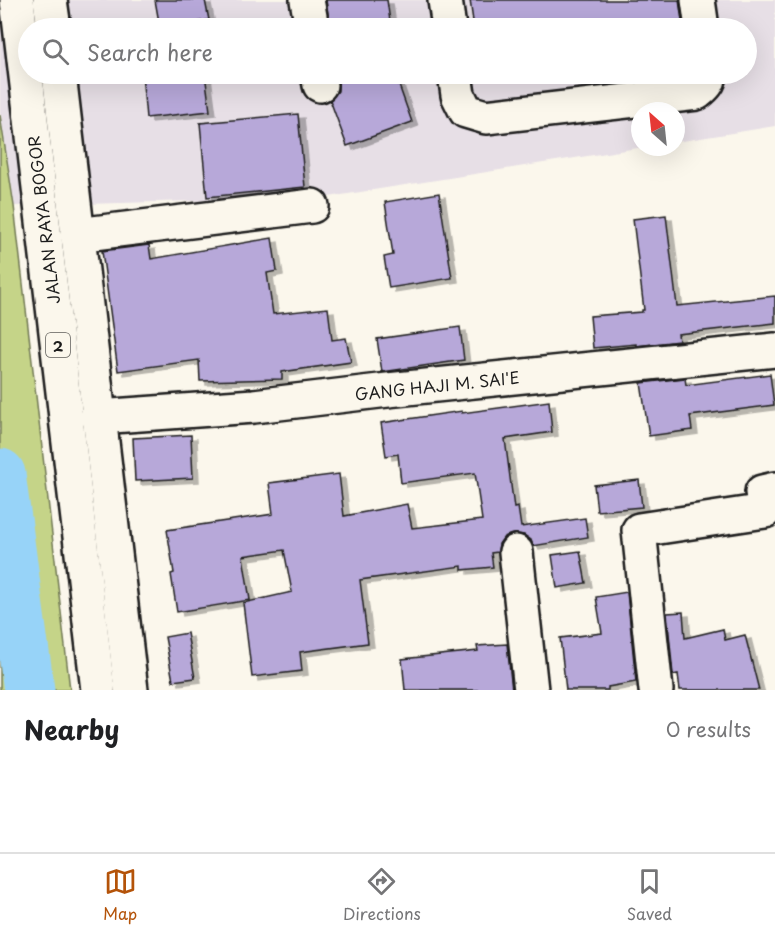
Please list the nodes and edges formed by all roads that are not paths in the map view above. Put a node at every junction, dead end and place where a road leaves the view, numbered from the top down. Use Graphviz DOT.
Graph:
graph roads {
  1 [pos="17,0"];
  2 [pos="50,0"];
  3 [pos="307,0"];
  4 [pos="445,0"];
  5 [pos="698,0"];
  6 [pos="19,18"];
  7 [pos="53,18"];
  8 [pos="310,18"];
  9 [pos="448,18"];
  10 [pos="701,18"];
  11 [pos="27,84"];
  12 [pos="60,84"];
  13 [pos="456,84"];
  14 [pos="706,84"];
  15 [pos="68,151"];
  16 [pos="35,154"];
  17 [pos="312,206"];
  18 [pos="77,236"];
  19 [pos="775,350"];
  20 [pos="98,417"];
  21 [pos="775,489"];
  22 [pos="516,552"];
  23 [pos="98,690"];
  24 [pos="131,690"];
  25 [pos="531,690"];
  26 [pos="656,690"];
  1 -- 6 [label="main road, JALAN RAYA BOGOR / 2"];
  2 -- 7 [label="main road"];
  3 -- 8 [label="main road"];
  4 -- 9 [label="main road"];
  5 -- 10 [label="main road"];
  11 -- 16 [label="main road, JALAN RAYA BOGOR / 2"];
  12 -- 15 [label="main road, JALAN RAYA BOGOR / 2"];
  13 -- 14 [label="main road"];
  15 -- 16 [label="main road"];
  15 -- 18 [label="main road, JALAN RAYA BOGOR / 2"];
  16 -- 23 [label="main road, JALAN RAYA BOGOR / 2"];
  17 -- 18 [label="main road"];
  18 -- 20 [label="main road, JALAN RAYA BOGOR / 2"];
  19 -- 20 [label="main road, GANG HAJI M. SAI'E"];
  20 -- 24 [label="main road, JALAN RAYA BOGOR / 2"];
  21 -- 26 [label="main road"];
  22 -- 25 [label="main road"];
}
